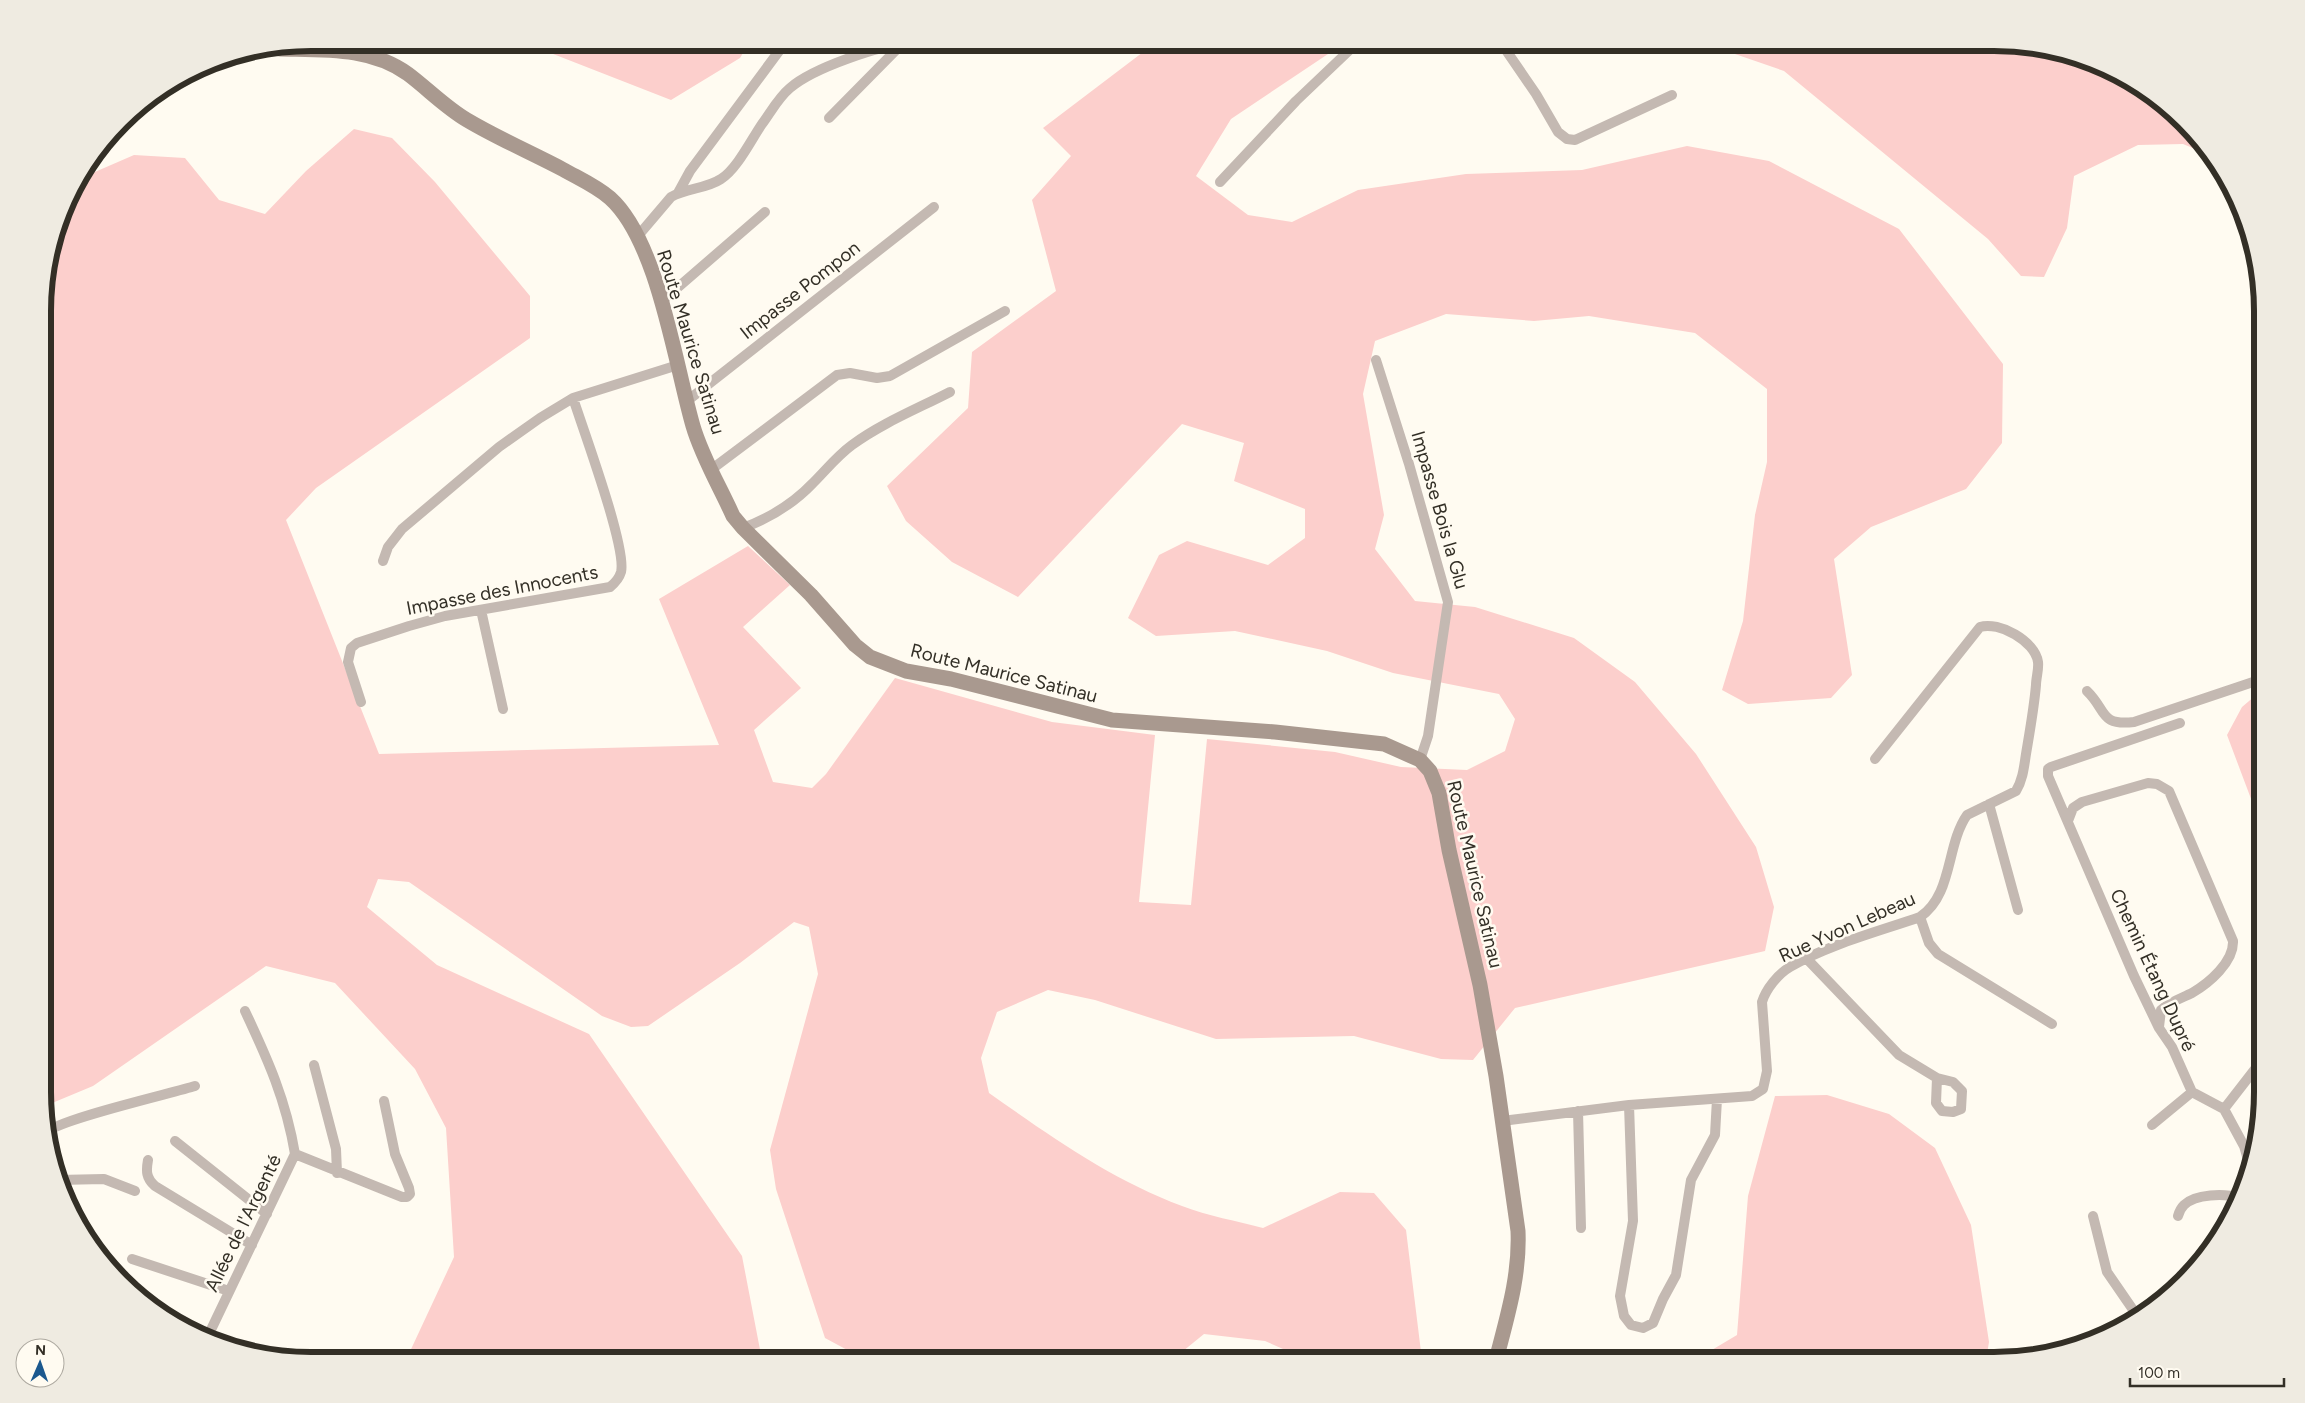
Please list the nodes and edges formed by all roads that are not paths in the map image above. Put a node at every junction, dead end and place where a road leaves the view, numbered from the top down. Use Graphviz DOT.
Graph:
graph roads {
  1 [pos="347,51"];
  2 [pos="778,51"];
  3 [pos="874,51"];
  4 [pos="894,51"];
  5 [pos="1348,51"];
  6 [pos="1507,51"];
  7 [pos="1672,95"];
  8 [pos="830,118"];
  9 [pos="1220,182"];
  10 [pos="678,193"];
  11 [pos="934,207"];
  12 [pos="765,212"];
  13 [pos="637,237"];
  14 [pos="661,302"];
  15 [pos="1006,311"];
  16 [pos="1376,360"];
  17 [pos="678,364"];
  18 [pos="950,392"];
  19 [pos="573,398"];
  20 [pos="687,401"];
  21 [pos="712,469"];
  22 [pos="743,528"];
  23 [pos="383,560"];
  24 [pos="482,610"];
  25 [pos="2254,683"];
  26 [pos="2087,691"];
  27 [pos="361,702"];
  28 [pos="503,709"];
  29 [pos="2180,723"];
  30 [pos="1420,760"];
  31 [pos="1875,760"];
  32 [pos="1989,804"];
  33 [pos="2068,821"];
  34 [pos="2018,910"];
  35 [pos="1920,917"];
  36 [pos="1807,960"];
  37 [pos="245,1011"];
  38 [pos="2052,1024"];
  39 [pos="2159,1028"];
  40 [pos="314,1064"];
  41 [pos="2254,1070"];
  42 [pos="1938,1078"];
  43 [pos="195,1086"];
  44 [pos="2192,1092"];
  45 [pos="1717,1099"];
  46 [pos="384,1101"];
  47 [pos="1629,1104"];
  48 [pos="2224,1109"];
  49 [pos="1578,1111"];
  50 [pos="1502,1121"];
  51 [pos="2152,1125"];
  52 [pos="53,1127"];
  53 [pos="176,1141"];
  54 [pos="295,1154"];
  55 [pos="2246,1154"];
  56 [pos="148,1160"];
  57 [pos="337,1173"];
  58 [pos="67,1180"];
  59 [pos="135,1191"];
  60 [pos="2232,1196"];
  61 [pos="267,1214"];
  62 [pos="2093,1216"];
  63 [pos="2178,1216"];
  64 [pos="1581,1228"];
  65 [pos="252,1245"];
  66 [pos="132,1259"];
  67 [pos="229,1291"];
  68 [pos="2134,1311"];
  69 [pos="210,1331"];
  70 [pos="1498,1352"];
  1 -- 13 [label="main road, Route Maurice Satinau"];
  2 -- 10 [label="street"];
  3 -- 10 [label="street"];
  4 -- 8 [label="street"];
  5 -- 9 [label="street"];
  6 -- 7 [label="street"];
  10 -- 13 [label="street"];
  11 -- 20 [label="street, Impasse Pompon"];
  12 -- 14 [label="street"];
  13 -- 14 [label="main road, Route Maurice Satinau"];
  14 -- 17 [label="main road, Route Maurice Satinau"];
  15 -- 21 [label="street"];
  16 -- 30 [label="street, Impasse Bois la Glu"];
  17 -- 19 [label="street"];
  17 -- 20 [label="main road, Route Maurice Satinau"];
  18 -- 22 [label="street"];
  19 -- 23 [label="street"];
  19 -- 24 [label="street, Impasse des Innocents"];
  20 -- 21 [label="main road, Route Maurice Satinau"];
  21 -- 22 [label="main road, Route Maurice Satinau"];
  22 -- 30 [label="main road, Route Maurice Satinau"];
  24 -- 27 [label="street, Impasse des Innocents"];
  24 -- 28 [label="street"];
  25 -- 26 [label="street"];
  29 -- 33 [label="street, Chemin Étang Dupré"];
  30 -- 50 [label="main road, Route Maurice Satinau"];
  31 -- 32 [label="street, Rue Yvon Lebeau"];
  32 -- 34 [label="street"];
  32 -- 35 [label="street, Rue Yvon Lebeau"];
  33 -- 39 [label="street, Chemin Étang Dupré"];
  33 -- 39 [label="street"];
  35 -- 36 [label="street, Rue Yvon Lebeau"];
  35 -- 38 [label="street"];
  36 -- 42 [label="street"];
  36 -- 45 [label="street, Rue Yvon Lebeau"];
  37 -- 54 [label="street, Allée de l'Argenté"];
  39 -- 44 [label="street, Chemin Étang Dupré"];
  40 -- 57 [label="street"];
  41 -- 48 [label="street"];
  43 -- 52 [label="street"];
  44 -- 48 [label="street"];
  44 -- 51 [label="street"];
  45 -- 47 [label="street, Rue Yvon Lebeau"];
  45 -- 47 [label="street"];
  46 -- 57 [label="street"];
  47 -- 49 [label="street, Rue Yvon Lebeau"];
  48 -- 55 [label="street"];
  49 -- 50 [label="street, Rue Yvon Lebeau"];
  49 -- 64 [label="street"];
  50 -- 70 [label="main road, Route Maurice Satinau"];
  53 -- 61 [label="street"];
  54 -- 57 [label="street"];
  54 -- 61 [label="street, Allée de l'Argenté"];
  56 -- 65 [label="street"];
  58 -- 59 [label="street"];
  60 -- 63 [label="street"];
  61 -- 65 [label="street, Allée de l'Argenté"];
  62 -- 68 [label="street"];
  65 -- 67 [label="street, Allée de l'Argenté"];
  66 -- 67 [label="street"];
  67 -- 69 [label="street, Allée de l'Argenté"];
}
